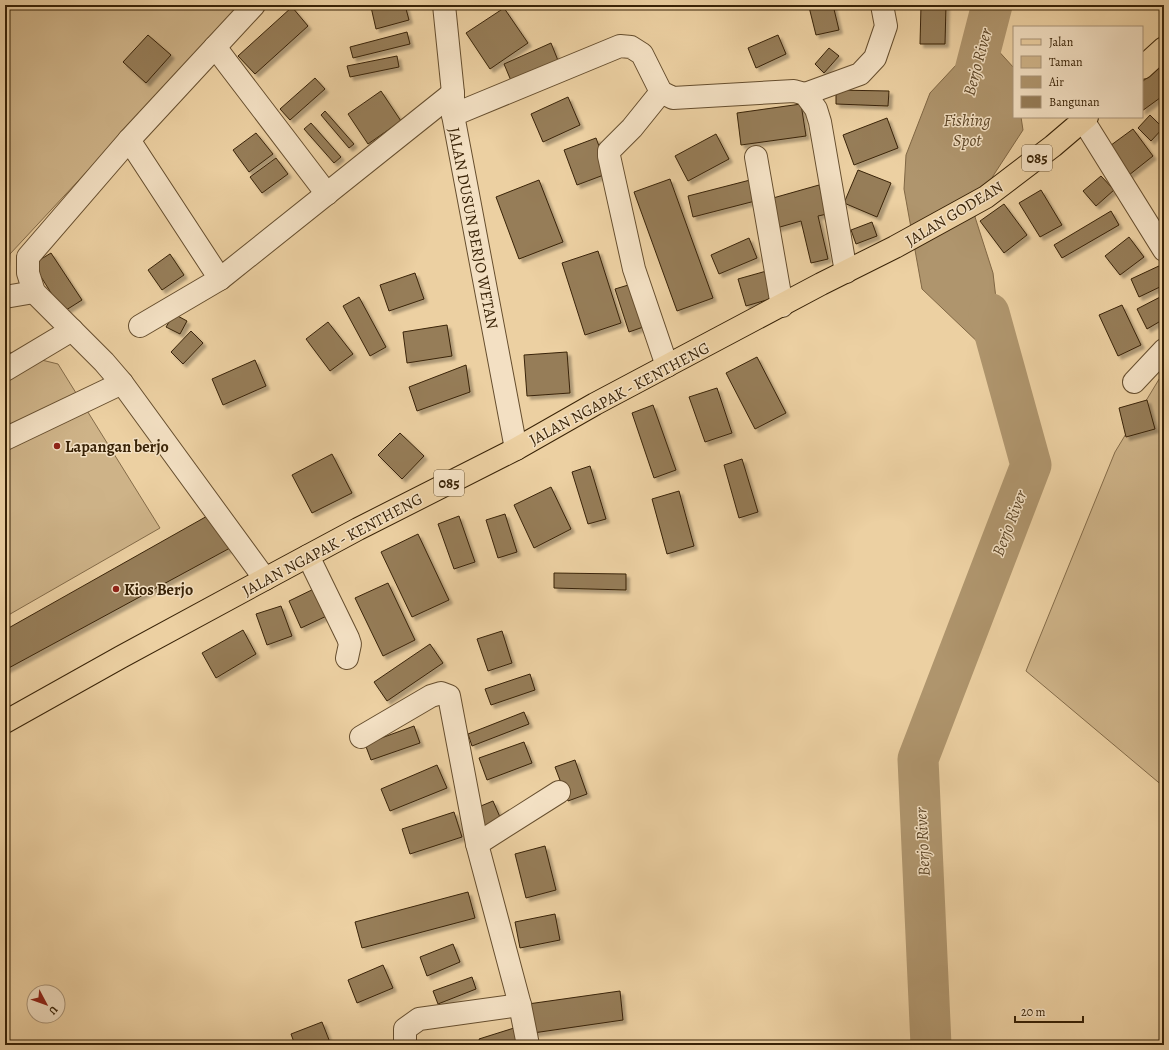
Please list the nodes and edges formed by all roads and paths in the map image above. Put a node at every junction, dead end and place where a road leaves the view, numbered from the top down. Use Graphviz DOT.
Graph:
graph roads {
  1 [pos="254,5"];
  2 [pos="444,5"];
  3 [pos="882,5"];
  4 [pos="215,47"];
  5 [pos="1164,48"];
  6 [pos="1143,67"];
  7 [pos="661,92"];
  8 [pos="453,93"];
  9 [pos="805,94"];
  10 [pos="453,115"];
  11 [pos="1085,118"];
  12 [pos="129,140"];
  13 [pos="756,157"];
  14 [pos="327,194"];
  15 [pos="895,247"];
  16 [pos="1164,250"];
  17 [pos="846,272"];
  18 [pos="220,279"];
  19 [pos="34,292"];
  20 [pos="5,296"];
  21 [pos="782,306"];
  22 [pos="140,326"];
  23 [pos="72,330"];
  24 [pos="1164,350"];
  25 [pos="667,366"];
  26 [pos="5,370"];
  27 [pos="122,382"];
  28 [pos="1134,382"];
  29 [pos="5,439"];
  30 [pos="516,449"];
  31 [pos="308,556"];
  32 [pos="265,579"];
  33 [pos="347,658"];
  34 [pos="5,722"];
  35 [pos="361,737"];
  36 [pos="559,792"];
  37 [pos="477,844"];
  38 [pos="520,1005"];
  39 [pos="405,1045"];
  40 [pos="528,1045"];
  1 -- 4 [label="street"];
  2 -- 8 [label="street, JALAN DUSUN BERJO WETAN"];
  3 -- 9 [label="street"];
  4 -- 12 [label="street"];
  4 -- 14 [label="street"];
  5 -- 6 [label="main road"];
  7 -- 9 [label="street"];
  7 -- 10 [label="street"];
  7 -- 25 [label="street"];
  8 -- 10 [label="street, JALAN DUSUN BERJO WETAN"];
  8 -- 14 [label="street"];
  9 -- 17 [label="street"];
  10 -- 30 [label="street, JALAN DUSUN BERJO WETAN"];
  11 -- 15 [label="main road, JALAN GODEAN / 085"];
  11 -- 16 [label="street"];
  12 -- 18 [label="street"];
  12 -- 19 [label="street"];
  13 -- 21 [label="street"];
  14 -- 18 [label="street"];
  15 -- 17 [label="main road, JALAN NGAPAK - KENTHENG / 085"];
  17 -- 21 [label="main road, JALAN NGAPAK - KENTHENG / 085"];
  18 -- 22 [label="street"];
  19 -- 20 [label="street"];
  19 -- 23 [label="street"];
  21 -- 25 [label="main road, JALAN NGAPAK - KENTHENG / 085"];
  23 -- 26 [label="street"];
  23 -- 27 [label="street"];
  24 -- 28 [label="street"];
  25 -- 30 [label="main road, JALAN NGAPAK - KENTHENG / 085"];
  27 -- 29 [label="street"];
  27 -- 32 [label="street"];
  30 -- 31 [label="main road, JALAN NGAPAK - KENTHENG / 085"];
  31 -- 32 [label="main road, JALAN NGAPAK - KENTHENG / 085"];
  31 -- 33 [label="street"];
  32 -- 34 [label="main road, JALAN NGAPAK - KENTHENG / 085"];
  35 -- 37 [label="street"];
  36 -- 37 [label="street"];
  37 -- 38 [label="street"];
  38 -- 39 [label="street"];
  38 -- 40 [label="street"];
}
